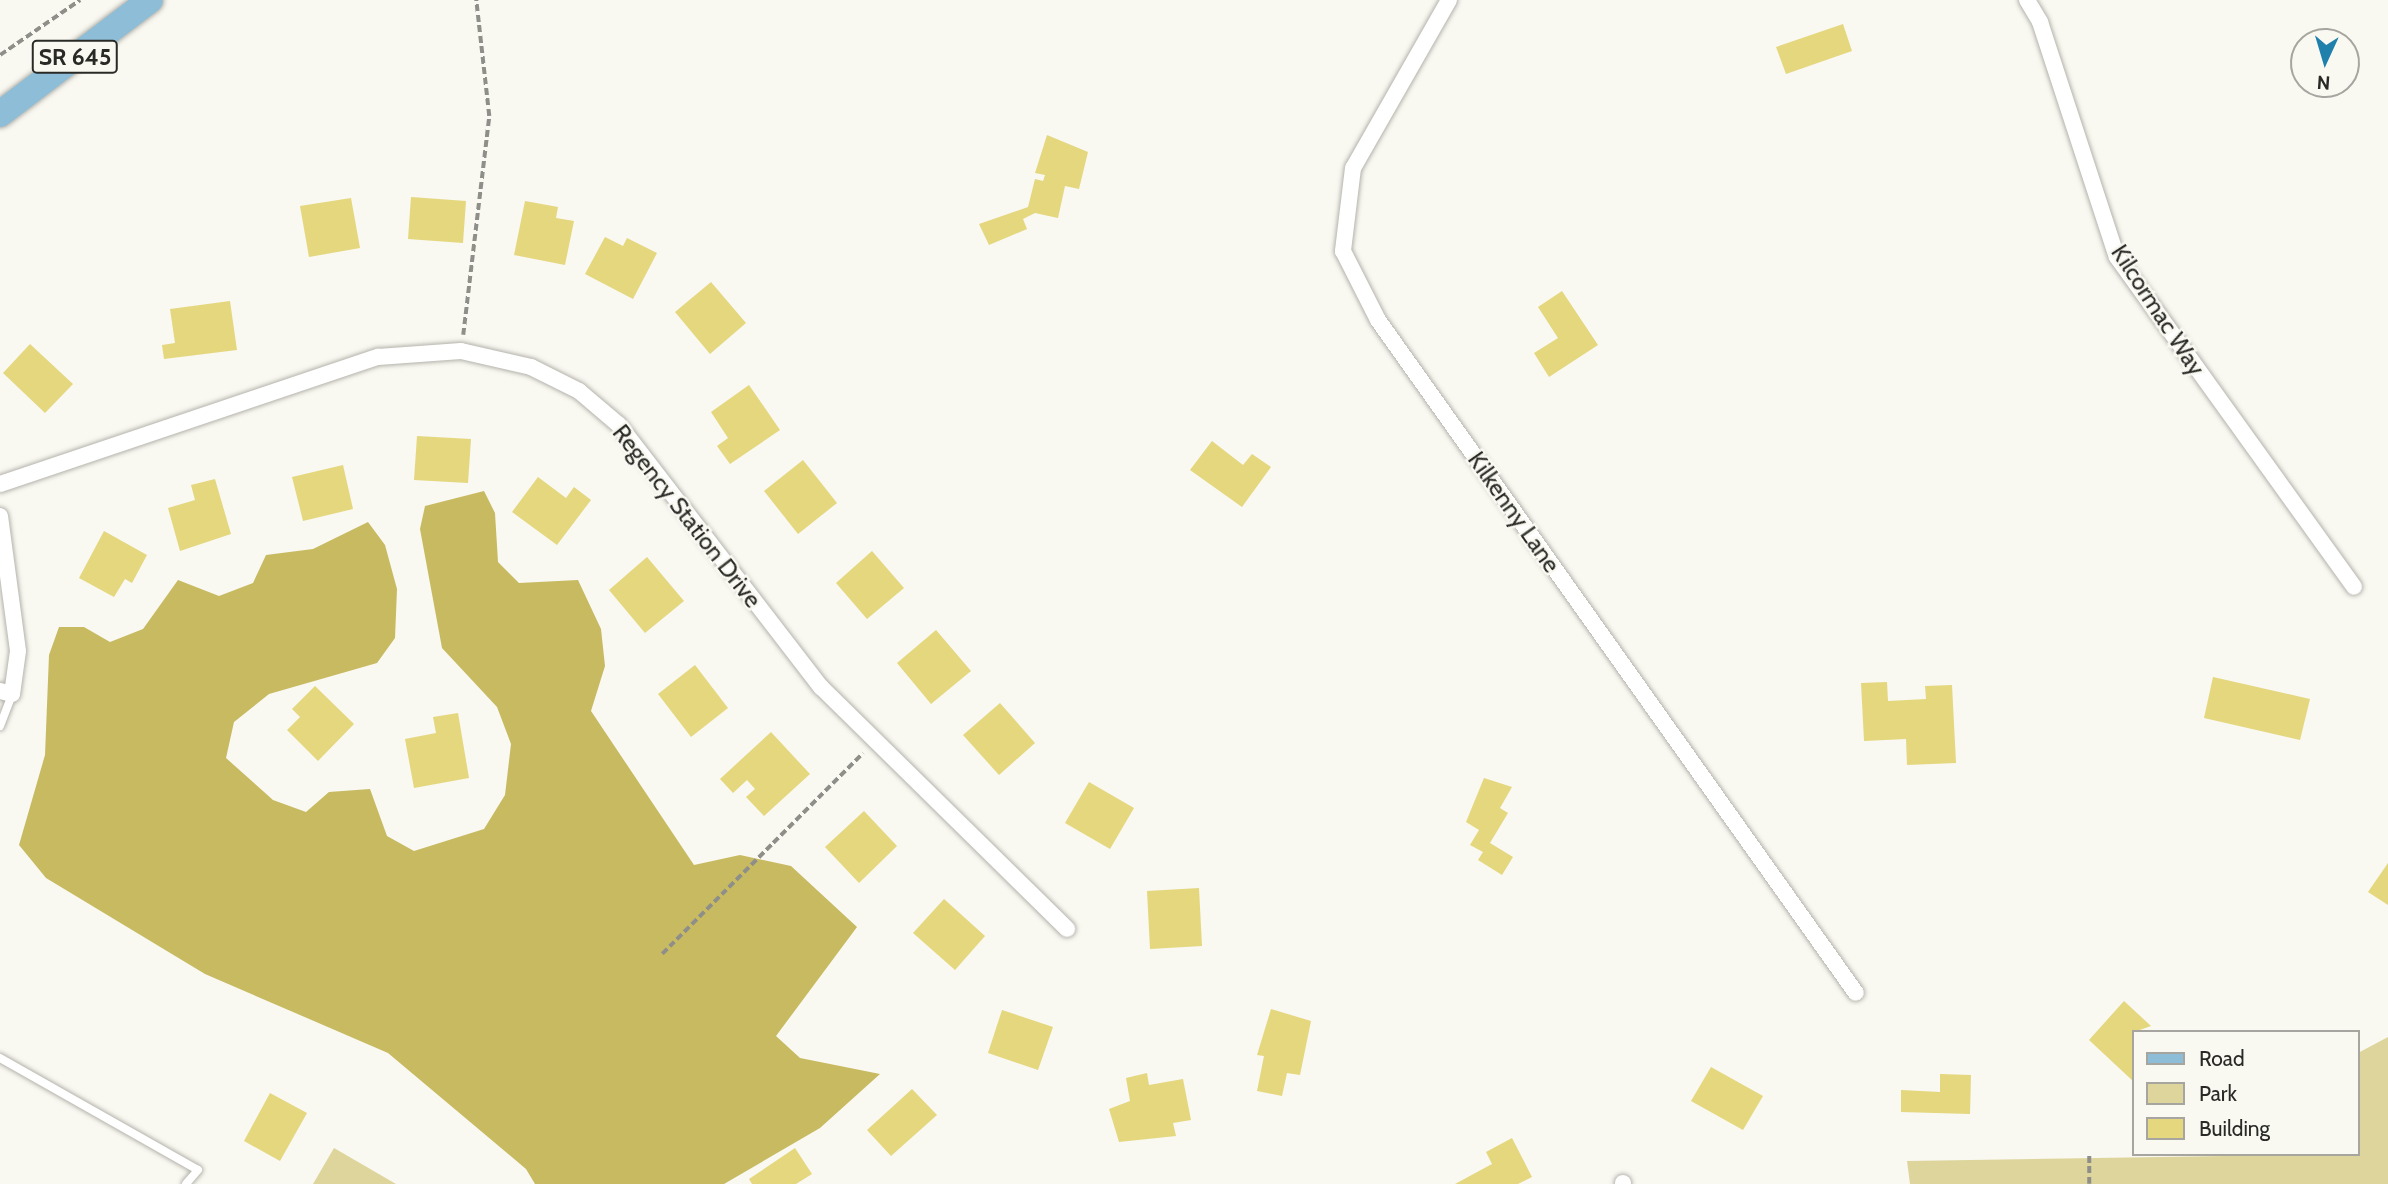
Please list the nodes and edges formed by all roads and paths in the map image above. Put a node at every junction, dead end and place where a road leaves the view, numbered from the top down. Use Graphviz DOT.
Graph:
graph roads {
  1 [pos="80,0"];
  2 [pos="150,0"];
  3 [pos="476,0"];
  4 [pos="1449,0"];
  5 [pos="2027,0"];
  6 [pos="0,55"];
  7 [pos="0,114"];
  8 [pos="462,351"];
  9 [pos="0,484"];
  10 [pos="0,516"];
  11 [pos="2354,587"];
  12 [pos="6,693"];
  13 [pos="0,726"];
  14 [pos="874,741"];
  15 [pos="1067,929"];
  16 [pos="662,954"];
  17 [pos="1856,993"];
  18 [pos="0,1058"];
  19 [pos="2089,1154"];
  20 [pos="186,1184"];
  21 [pos="2089,1184"];
  1 -- 6 [label="path"];
  2 -- 7 [label="main road, SR 645"];
  3 -- 8 [label="path"];
  4 -- 17 [label="street, Kilkenny Lane"];
  5 -- 11 [label="street, Kilcormac Way"];
  8 -- 9 [label="street, Regency Station Drive"];
  8 -- 14 [label="street, Regency Station Drive"];
  10 -- 12 [label="street"];
  12 -- 13 [label="lane"];
  14 -- 15 [label="street, Regency Station Drive"];
  14 -- 16 [label="path"];
  18 -- 20 [label="lane"];
  19 -- 21 [label="path"];
}
